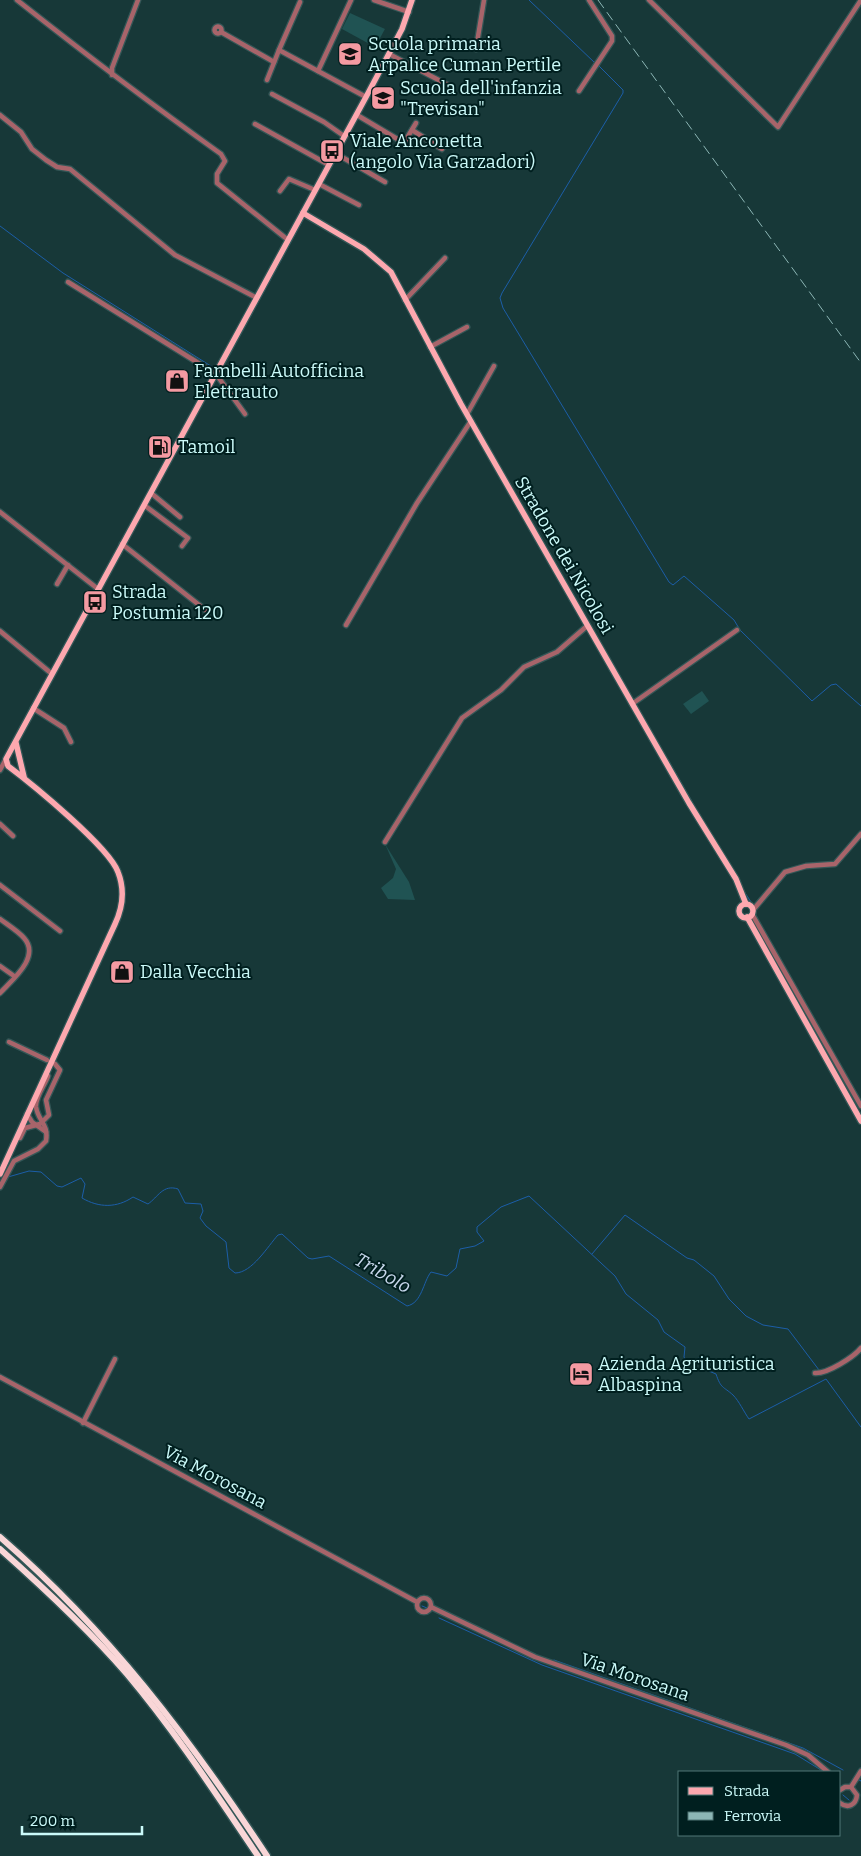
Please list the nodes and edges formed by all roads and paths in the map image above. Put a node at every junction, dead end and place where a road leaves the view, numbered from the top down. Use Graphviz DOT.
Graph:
graph roads {
  1 [pos="17,0"];
  2 [pos="138,0"];
  3 [pos="351,0"];
  4 [pos="374,0"];
  5 [pos="412,0"];
  6 [pos="484,0"];
  7 [pos="589,0"];
  8 [pos="649,0"];
  9 [pos="861,0"];
  10 [pos="300,2"];
  11 [pos="409,12"];
  12 [pos="221,32"];
  13 [pos="476,49"];
  14 [pos="279,50"];
  15 [pos="389,54"];
  16 [pos="274,62"];
  17 [pos="318,71"];
  18 [pos="112,75"];
  19 [pos="266,80"];
  20 [pos="450,86"];
  21 [pos="579,91"];
  22 [pos="272,94"];
  23 [pos="366,97"];
  24 [pos="0,115"];
  25 [pos="357,115"];
  26 [pos="416,123"];
  27 [pos="255,124"];
  28 [pos="412,130"];
  29 [pos="344,136"];
  30 [pos="442,149"];
  31 [pos="335,153"];
  32 [pos="329,165"];
  33 [pos="385,182"];
  34 [pos="319,184"];
  35 [pos="315,190"];
  36 [pos="280,191"];
  37 [pos="359,205"];
  38 [pos="303,213"];
  39 [pos="288,240"];
  40 [pos="445,258"];
  41 [pos="68,282"];
  42 [pos="257,298"];
  43 [pos="405,300"];
  44 [pos="467,327"];
  45 [pos="430,347"];
  46 [pos="494,366"];
  47 [pos="216,374"];
  48 [pos="245,414"];
  49 [pos="467,414"];
  50 [pos="471,421"];
  51 [pos="150,493"];
  52 [pos="144,505"];
  53 [pos="0,512"];
  54 [pos="180,517"];
  55 [pos="122,544"];
  56 [pos="182,546"];
  57 [pos="68,566"];
  58 [pos="57,584"];
  59 [pos="98,589"];
  60 [pos="208,612"];
  61 [pos="346,625"];
  62 [pos="587,626"];
  63 [pos="737,630"];
  64 [pos="0,631"];
  65 [pos="52,674"];
  66 [pos="632,704"];
  67 [pos="33,708"];
  68 [pos="16,741"];
  69 [pos="71,742"];
  70 [pos="19,757"];
  71 [pos="7,758"];
  72 [pos="20,765"];
  73 [pos="11,768"];
  74 [pos="0,770"];
  75 [pos="25,779"];
  76 [pos="0,824"];
  77 [pos="861,834"];
  78 [pos="13,836"];
  79 [pos="385,842"];
  80 [pos="0,886"];
  81 [pos="746,904"];
  82 [pos="751,914"];
  83 [pos="0,919"];
  84 [pos="60,931"];
  85 [pos="0,966"];
  86 [pos="14,976"];
  87 [pos="0,993"];
  88 [pos="9,1042"];
  89 [pos="55,1064"];
  90 [pos="48,1065"];
  91 [pos="861,1106"];
  92 [pos="28,1116"];
  93 [pos="40,1116"];
  94 [pos="44,1121"];
  95 [pos="861,1121"];
  96 [pos="35,1124"];
  97 [pos="46,1133"];
  98 [pos="6,1154"];
  99 [pos="0,1167"];
  100 [pos="0,1174"];
  101 [pos="0,1187"];
  102 [pos="861,1348"];
  103 [pos="115,1359"];
  104 [pos="815,1373"];
  105 [pos="0,1377"];
  106 [pos="83,1422"];
  107 [pos="0,1538"];
  108 [pos="0,1549"];
  109 [pos="417,1602"];
  110 [pos="431,1607"];
  111 [pos="827,1771"];
  112 [pos="861,1771"];
  113 [pos="851,1787"];
  114 [pos="841,1788"];
  115 [pos="859,1799"];
  116 [pos="841,1803"];
  117 [pos="258,1856"];
  118 [pos="267,1856"];
  1 -- 18 [label="street"];
  2 -- 18 [label="street"];
  3 -- 17 [label="street"];
  4 -- 11 [label="street"];
  5 -- 11 [label="main road"];
  6 -- 13 [label="street"];
  7 -- 21 [label="street"];
  8 -- 9 [label="street"];
  10 -- 14 [label="street"];
  11 -- 15 [label="main road"];
  12 -- 16 [label="street"];
  14 -- 16 [label="street"];
  14 -- 17 [label="street"];
  15 -- 20 [label="street"];
  15 -- 23 [label="main road"];
  16 -- 19 [label="street"];
  17 -- 23 [label="street"];
  18 -- 39 [label="street"];
  22 -- 29 [label="street"];
  23 -- 25 [label="main road"];
  24 -- 42 [label="street"];
  25 -- 28 [label="street"];
  25 -- 29 [label="main road"];
  26 -- 28 [label="street"];
  27 -- 32 [label="street"];
  28 -- 30 [label="street"];
  29 -- 31 [label="main road"];
  31 -- 32 [label="main road"];
  31 -- 33 [label="street"];
  32 -- 34 [label="main road"];
  34 -- 35 [label="main road"];
  34 -- 37 [label="street"];
  35 -- 36 [label="street"];
  35 -- 38 [label="main road"];
  38 -- 39 [label="main road"];
  38 -- 43 [label="main road, Stradone dei Nicolosi"];
  39 -- 42 [label="main road"];
  40 -- 43 [label="street"];
  41 -- 47 [label="street"];
  42 -- 47 [label="main road"];
  43 -- 45 [label="main road, Stradone dei Nicolosi"];
  44 -- 45 [label="street"];
  45 -- 49 [label="main road, Stradone dei Nicolosi"];
  46 -- 49 [label="street"];
  47 -- 48 [label="street"];
  47 -- 51 [label="main road"];
  49 -- 50 [label="main road, Stradone dei Nicolosi"];
  50 -- 61 [label="street"];
  50 -- 62 [label="main road, Stradone dei Nicolosi"];
  51 -- 52 [label="main road"];
  51 -- 54 [label="street"];
  52 -- 55 [label="main road"];
  52 -- 56 [label="street"];
  53 -- 57 [label="street"];
  55 -- 59 [label="main road"];
  55 -- 60 [label="street"];
  57 -- 58 [label="street"];
  57 -- 59 [label="street"];
  59 -- 65 [label="main road"];
  62 -- 66 [label="main road, Stradone dei Nicolosi"];
  62 -- 79 [label="street"];
  63 -- 66 [label="street"];
  64 -- 65 [label="street"];
  65 -- 67 [label="main road"];
  66 -- 81 [label="main road, Stradone dei Nicolosi"];
  67 -- 68 [label="main road"];
  67 -- 69 [label="street"];
  68 -- 70 [label="main road"];
  68 -- 71 [label="main road"];
  70 -- 71 [label="main road"];
  70 -- 72 [label="main road"];
  71 -- 73 [label="main road"];
  71 -- 74 [label="street"];
  72 -- 73 [label="main road"];
  72 -- 75 [label="main road"];
  73 -- 74 [label="street"];
  73 -- 75 [label="main road"];
  75 -- 90 [label="main road"];
  76 -- 78 [label="street"];
  77 -- 82 [label="street"];
  80 -- 84 [label="street"];
  81 -- 82 [label="main road, Stradone dei Nicolosi"];
  81 -- 82 [label="main road, Stradone dei Nicolosi"];
  82 -- 91 [label="street, Stradone dei Nicolosi"];
  82 -- 95 [label="main road, Stradone dei Nicolosi"];
  83 -- 86 [label="street"];
  85 -- 86 [label="street"];
  86 -- 87 [label="street"];
  88 -- 90 [label="street"];
  89 -- 94 [label="street"];
  90 -- 92 [label="main road"];
  90 -- 93 [label="street"];
  90 -- 98 [label="main road"];
  92 -- 93 [label="street"];
  92 -- 96 [label="street"];
  92 -- 98 [label="street"];
  92 -- 100 [label="main road"];
  93 -- 94 [label="street"];
  94 -- 96 [label="street"];
  94 -- 97 [label="street"];
  96 -- 97 [label="street"];
  96 -- 100 [label="street"];
  97 -- 101 [label="street"];
  98 -- 99 [label="main road"];
  102 -- 104 [label="street"];
  103 -- 106 [label="street"];
  105 -- 106 [label="street, Via Morosana"];
  106 -- 109 [label="street, Via Morosana"];
  107 -- 118 [label="highway"];
  108 -- 117 [label="highway"];
  109 -- 110 [label="street, Via Morosana"];
  109 -- 110 [label="street, Via Morosana"];
  110 -- 111 [label="street, Via Morosana"];
  112 -- 113 [label="street"];
  113 -- 114 [label="street"];
  113 -- 115 [label="street"];
  115 -- 116 [label="street"];
}
